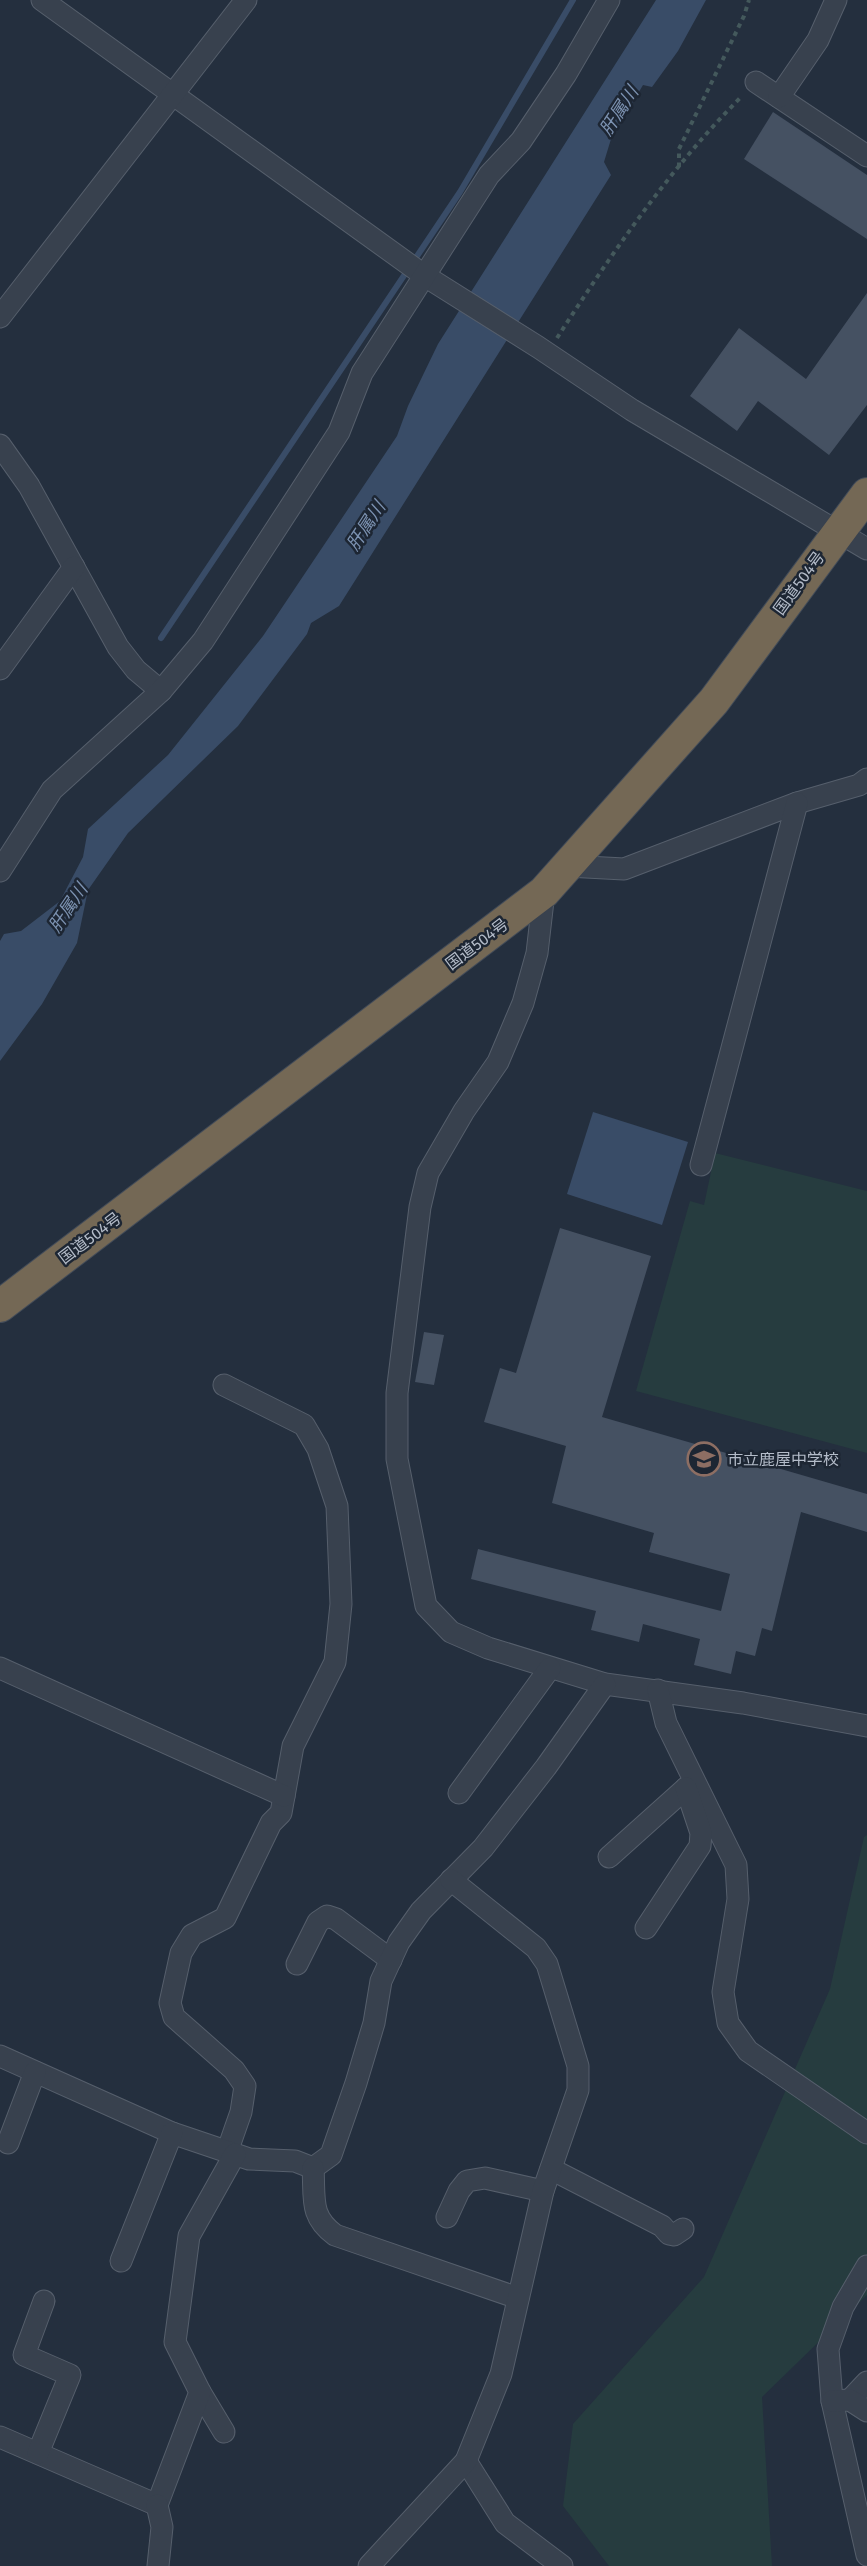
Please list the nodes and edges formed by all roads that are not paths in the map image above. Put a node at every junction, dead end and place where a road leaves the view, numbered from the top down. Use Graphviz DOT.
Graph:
graph roads {
  1 [pos="42,0"];
  2 [pos="246,0"];
  3 [pos="609,0"];
  4 [pos="836,0"];
  5 [pos="756,82"];
  6 [pos="172,94"];
  7 [pos="779,98"];
  8 [pos="865,149"];
  9 [pos="434,281"];
  10 [pos="0,316"];
  11 [pos="0,445"];
  12 [pos="867,494"];
  13 [pos="837,532"];
  14 [pos="867,549"];
  15 [pos="74,567"];
  16 [pos="0,669"];
  17 [pos="161,691"];
  18 [pos="867,779"];
  19 [pos="796,803"];
  20 [pos="567,866"];
  21 [pos="0,871"];
  22 [pos="544,892"];
  23 [pos="701,1165"];
  24 [pos="0,1306"];
  25 [pos="224,1385"];
  26 [pos="0,1668"];
  27 [pos="550,1668"];
  28 [pos="605,1684"];
  29 [pos="658,1690"];
  30 [pos="867,1726"];
  31 [pos="688,1782"];
  32 [pos="459,1793"];
  33 [pos="284,1796"];
  34 [pos="609,1857"];
  35 [pos="451,1880"];
  36 [pos="646,1928"];
  37 [pos="391,1960"];
  38 [pos="297,1964"];
  39 [pos="0,2056"];
  40 [pos="35,2072"];
  41 [pos="172,2133"];
  42 [pos="867,2133"];
  43 [pos="8,2143"];
  44 [pos="231,2153"];
  45 [pos="313,2168"];
  46 [pos="551,2169"];
  47 [pos="543,2191"];
  48 [pos="447,2217"];
  49 [pos="683,2229"];
  50 [pos="121,2261"];
  51 [pos="867,2266"];
  52 [pos="518,2298"];
  53 [pos="44,2301"];
  54 [pos="867,2382"];
  55 [pos="200,2392"];
  56 [pos="850,2404"];
  57 [pos="224,2432"];
  58 [pos="0,2437"];
  59 [pos="38,2454"];
  60 [pos="466,2461"];
  61 [pos="157,2505"];
  62 [pos="867,2555"];
  63 [pos="158,2566"];
  64 [pos="369,2566"];
  65 [pos="562,2566"];
  1 -- 6 [label="street"];
  2 -- 6 [label="street"];
  3 -- 9 [label="street"];
  4 -- 7 [label="street"];
  5 -- 7 [label="street"];
  6 -- 9 [label="street"];
  6 -- 10 [label="street"];
  7 -- 8 [label="street"];
  9 -- 13 [label="street"];
  9 -- 17 [label="street"];
  11 -- 15 [label="street"];
  12 -- 13 [label="highway, 国道504号"];
  13 -- 14 [label="street"];
  13 -- 20 [label="highway, 国道504号"];
  15 -- 16 [label="street"];
  15 -- 17 [label="street"];
  17 -- 21 [label="street"];
  18 -- 19 [label="street"];
  19 -- 20 [label="street"];
  19 -- 23 [label="street"];
  20 -- 22 [label="highway, 国道504号"];
  22 -- 24 [label="highway, 国道504号"];
  22 -- 27 [label="street"];
  25 -- 33 [label="street"];
  26 -- 33 [label="street"];
  27 -- 28 [label="street"];
  27 -- 32 [label="street"];
  28 -- 29 [label="street"];
  28 -- 35 [label="street"];
  29 -- 30 [label="street"];
  29 -- 31 [label="street"];
  31 -- 34 [label="street"];
  31 -- 36 [label="street"];
  31 -- 42 [label="street"];
  33 -- 44 [label="street"];
  35 -- 37 [label="street"];
  35 -- 46 [label="street"];
  37 -- 38 [label="street"];
  37 -- 45 [label="street"];
  39 -- 40 [label="street"];
  40 -- 41 [label="street"];
  40 -- 43 [label="street"];
  41 -- 44 [label="street"];
  41 -- 50 [label="street"];
  44 -- 45 [label="street"];
  44 -- 55 [label="street"];
  45 -- 52 [label="street"];
  46 -- 47 [label="street"];
  46 -- 49 [label="street"];
  47 -- 48 [label="street"];
  47 -- 52 [label="street"];
  51 -- 56 [label="street"];
  52 -- 60 [label="street"];
  53 -- 59 [label="street"];
  54 -- 56 [label="street"];
  55 -- 57 [label="street"];
  55 -- 61 [label="street"];
  56 -- 62 [label="street"];
  58 -- 59 [label="street"];
  59 -- 61 [label="street"];
  60 -- 64 [label="street"];
  60 -- 65 [label="street"];
  61 -- 63 [label="street"];
}
